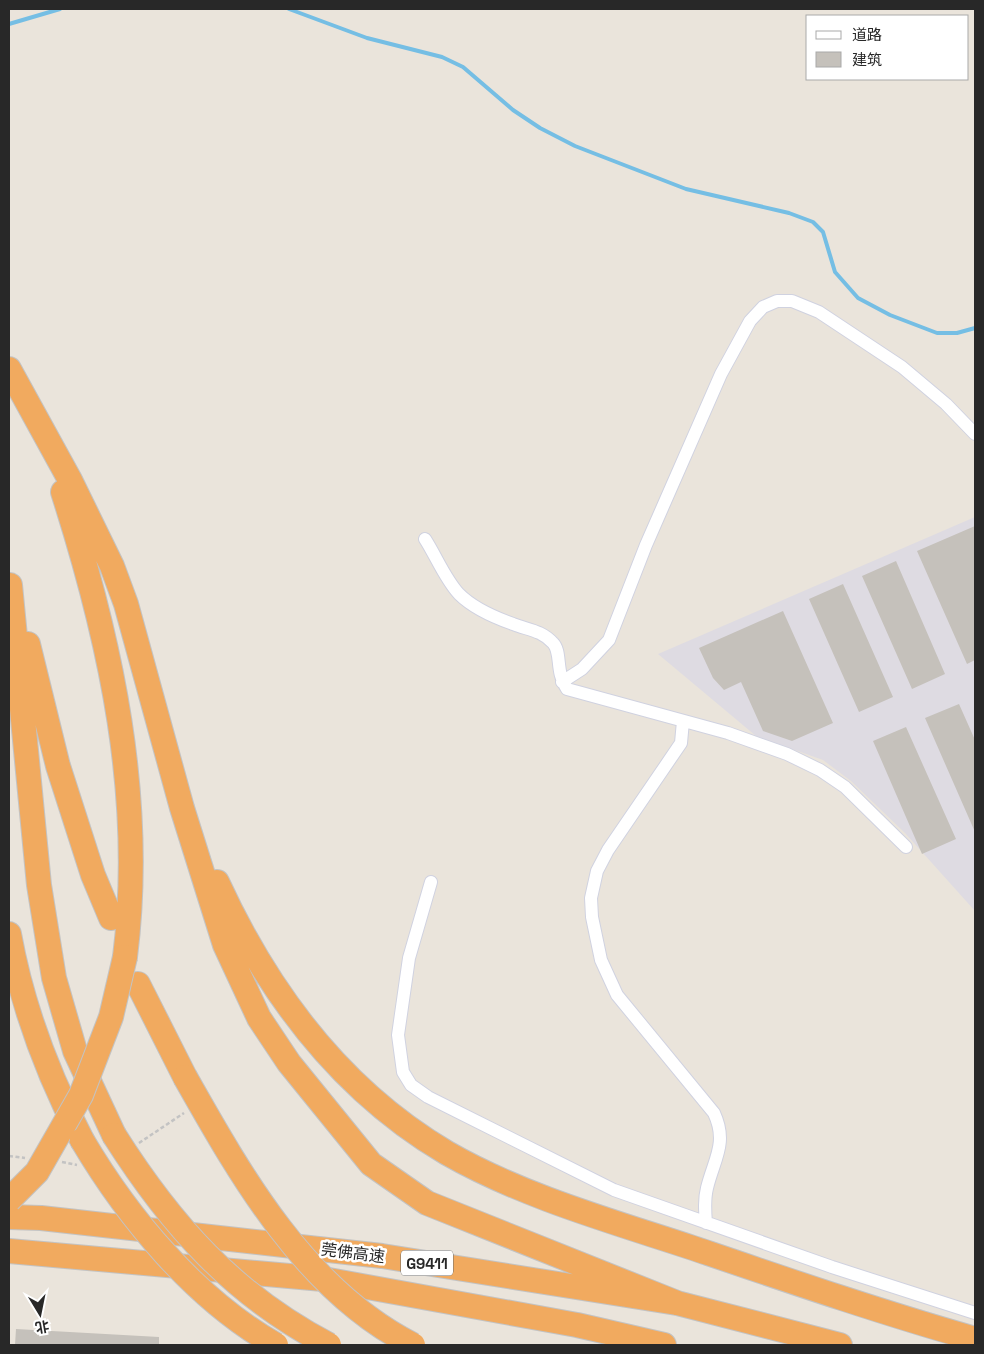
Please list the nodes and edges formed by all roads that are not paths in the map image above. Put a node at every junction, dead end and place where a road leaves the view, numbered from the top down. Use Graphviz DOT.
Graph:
graph roads {
  1 [pos="9,369"];
  2 [pos="44,434"];
  3 [pos="975,434"];
  4 [pos="426,539"];
  5 [pos="9,582"];
  6 [pos="562,682"];
  7 [pos="683,721"];
  8 [pos="182,808"];
  9 [pos="906,847"];
  10 [pos="431,882"];
  11 [pos="110,918"];
  12 [pos="9,934"];
  13 [pos="138,984"];
  14 [pos="9,1200"];
  15 [pos="9,1217"];
  16 [pos="706,1223"];
  17 [pos="9,1251"];
  18 [pos="677,1303"];
  19 [pos="975,1313"];
  20 [pos="975,1339"];
  21 [pos="276,1345"];
  22 [pos="328,1345"];
  23 [pos="413,1345"];
  24 [pos="664,1345"];
  25 [pos="840,1345"];
  1 -- 2 [label="highway"];
  2 -- 8 [label="highway"];
  2 -- 14 [label="highway, bridge"];
  3 -- 6 [label="street"];
  4 -- 6 [label="street"];
  5 -- 11 [label="highway"];
  5 -- 22 [label="highway, bridge"];
  6 -- 7 [label="street"];
  7 -- 9 [label="street"];
  7 -- 16 [label="street"];
  8 -- 18 [label="highway"];
  8 -- 20 [label="highway"];
  10 -- 16 [label="street"];
  12 -- 21 [label="highway, bridge"];
  13 -- 23 [label="highway, bridge"];
  15 -- 18 [label="highway, 莞佛高速 / G9411"];
  16 -- 19 [label="street"];
  17 -- 24 [label="highway, 莞佛高速 / G9411"];
  18 -- 25 [label="highway, 莞佛高速 / G9411"];
}
